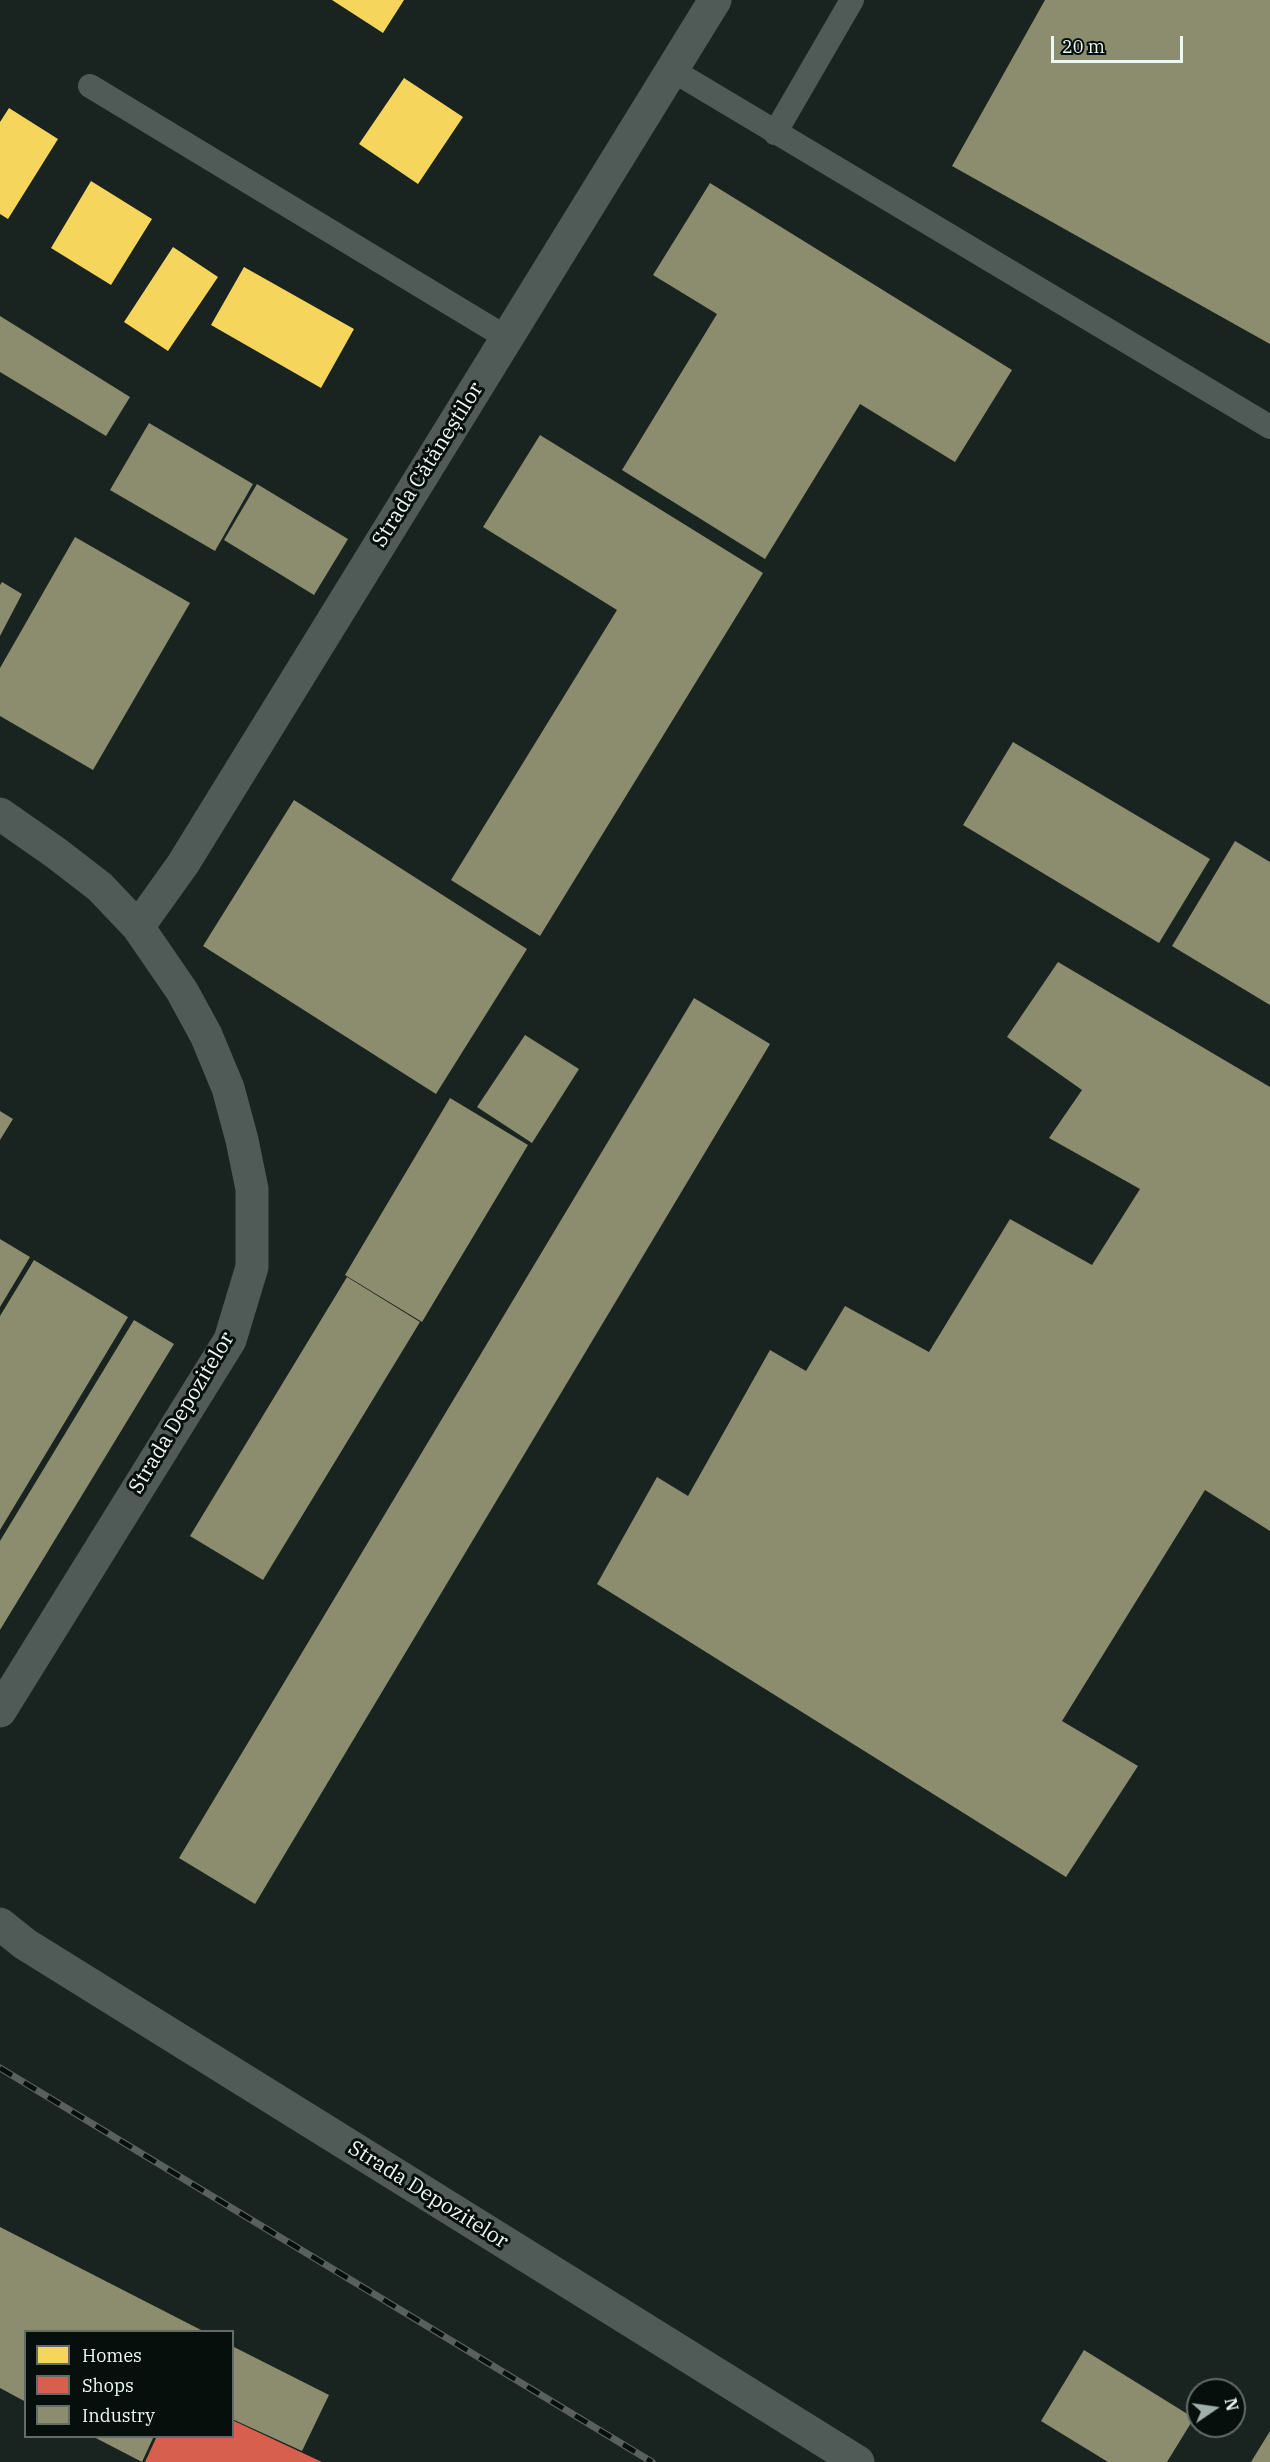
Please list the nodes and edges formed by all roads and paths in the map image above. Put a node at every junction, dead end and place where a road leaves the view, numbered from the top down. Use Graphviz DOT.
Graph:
graph roads {
  1 [pos="715,0"];
  2 [pos="852,0"];
  3 [pos="672,70"];
  4 [pos="90,86"];
  5 [pos="776,133"];
  6 [pos="507,338"];
  7 [pos="1270,427"];
  8 [pos="0,814"];
  9 [pos="138,927"];
  10 [pos="0,1711"];
  11 [pos="0,1924"];
  12 [pos="858,2462"];
  1 -- 3 [label="street, Strada Cătăneștilor"];
  2 -- 5 [label="lane"];
  3 -- 5 [label="lane"];
  3 -- 6 [label="street, Strada Cătăneștilor"];
  4 -- 6 [label="lane"];
  5 -- 7 [label="lane"];
  6 -- 9 [label="street, Strada Cătăneștilor"];
  8 -- 9 [label="street, Strada Depozitelor"];
  9 -- 10 [label="street, Strada Depozitelor"];
  11 -- 12 [label="street, Strada Depozitelor"];
}
